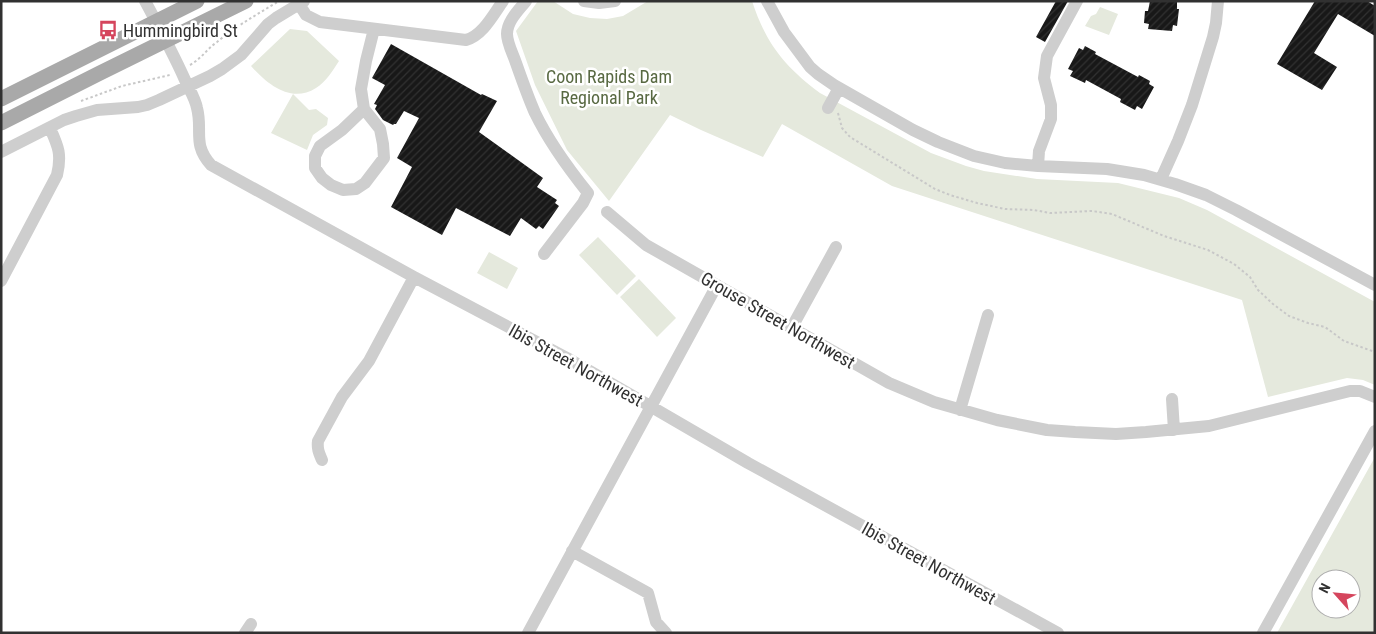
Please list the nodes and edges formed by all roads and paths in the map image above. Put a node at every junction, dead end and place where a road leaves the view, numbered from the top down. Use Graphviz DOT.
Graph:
graph roads {
  1 [pos="145,1"];
  2 [pos="197,1"];
  3 [pos="246,1"];
  4 [pos="279,1"];
  5 [pos="503,1"];
  6 [pos="526,1"];
  7 [pos="584,1"];
  8 [pos="616,1"];
  9 [pos="768,1"];
  10 [pos="1077,1"];
  11 [pos="1218,1"];
  12 [pos="302,3"];
  13 [pos="156,22"];
  14 [pos="374,29"];
  15 [pos="166,41"];
  16 [pos="95,51"];
  17 [pos="195,62"];
  18 [pos="188,86"];
  19 [pos="1,89"];
  20 [pos="833,98"];
  21 [pos="1,99"];
  22 [pos="364,109"];
  23 [pos="1,123"];
  24 [pos="50,128"];
  25 [pos="1,152"];
  26 [pos="1038,166"];
  27 [pos="1161,179"];
  28 [pos="607,212"];
  29 [pos="836,247"];
  30 [pos="544,254"];
  31 [pos="414,277"];
  32 [pos="1,281"];
  33 [pos="717,285"];
  34 [pos="1375,285"];
  35 [pos="988,315"];
  36 [pos="792,328"];
  37 [pos="1375,352"];
  38 [pos="1375,397"];
  39 [pos="1172,399"];
  40 [pos="650,406"];
  41 [pos="960,410"];
  42 [pos="1174,430"];
  43 [pos="1375,431"];
  44 [pos="322,460"];
  45 [pos="572,551"];
  46 [pos="528,633"];
  47 [pos="666,633"];
  48 [pos="1058,633"];
  49 [pos="1263,633"];
  1 -- 13 [label="street, Ibis Street Northwest"];
  2 -- 13 [label="main road"];
  3 -- 15 [label="main road"];
  4 -- 17 [label="path"];
  5 -- 14 [label="street"];
  6 -- 30 [label="street"];
  7 -- 8 [label="street"];
  9 -- 20 [label="street"];
  10 -- 26 [label="street"];
  11 -- 27 [label="street"];
  12 -- 14 [label="street"];
  12 -- 18 [label="street"];
  13 -- 15 [label="street, Ibis Street Northwest"];
  13 -- 16 [label="main road"];
  14 -- 22 [label="street"];
  15 -- 18 [label="street, Ibis Street Northwest"];
  15 -- 23 [label="main road"];
  16 -- 19 [label="main road"];
  16 -- 21 [label="main road"];
  18 -- 24 [label="street"];
  18 -- 31 [label="street, Ibis Street Northwest"];
  20 -- 26 [label="street"];
  20 -- 37 [label="path"];
  22 -- 22 [label="street"];
  24 -- 25 [label="street"];
  24 -- 32 [label="street"];
  26 -- 27 [label="street"];
  27 -- 34 [label="street"];
  28 -- 33 [label="street, Grouse Street Northwest"];
  29 -- 36 [label="street"];
  31 -- 40 [label="street, Ibis Street Northwest"];
  31 -- 44 [label="street"];
  33 -- 36 [label="street, Grouse Street Northwest"];
  33 -- 40 [label="street"];
  35 -- 41 [label="street"];
  36 -- 41 [label="street, Grouse Street Northwest"];
  38 -- 42 [label="street, Grouse Street Northwest"];
  39 -- 42 [label="street"];
  40 -- 45 [label="street"];
  40 -- 48 [label="street, Ibis Street Northwest"];
  41 -- 42 [label="street, Grouse Street Northwest"];
  43 -- 49 [label="street"];
  45 -- 46 [label="street"];
  45 -- 47 [label="street"];
}
